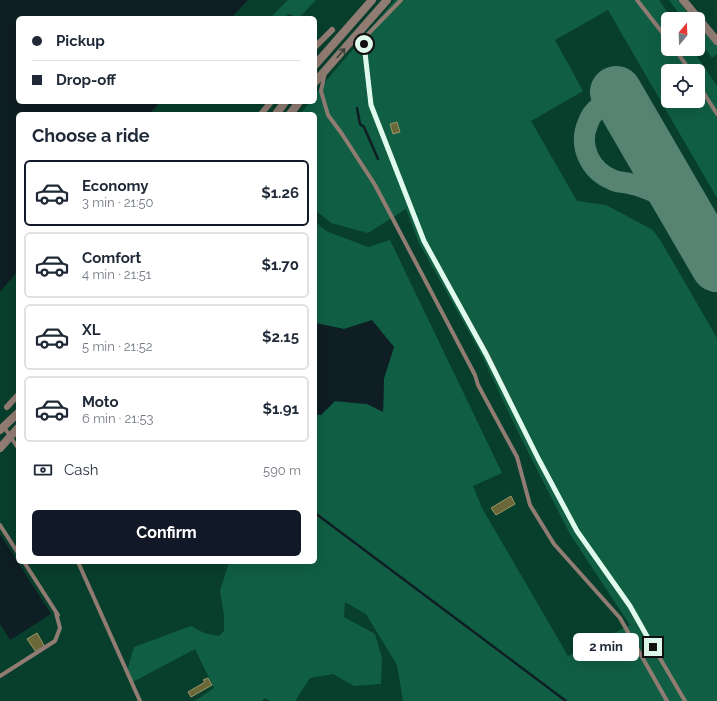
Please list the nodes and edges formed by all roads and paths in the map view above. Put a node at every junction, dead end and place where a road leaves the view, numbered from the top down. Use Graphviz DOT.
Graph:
graph roads {
  1 [pos="372,0"];
  2 [pos="387,0"];
  3 [pos="401,0"];
  4 [pos="637,0"];
  5 [pos="683,0"];
  6 [pos="332,30"];
  7 [pos="661,31"];
  8 [pos="717,41"];
  9 [pos="317,44"];
  10 [pos="317,63"];
  11 [pos="326,70"];
  12 [pos="317,80"];
  13 [pos="705,95"];
  14 [pos="269,104"];
  15 [pos="284,104"];
  16 [pos="298,104"];
  17 [pos="263,112"];
  18 [pos="278,112"];
  19 [pos="292,112"];
  20 [pos="717,114"];
  21 [pos="16,397"];
  22 [pos="6,407"];
  23 [pos="16,415"];
  24 [pos="2,429"];
  25 [pos="16,430"];
  26 [pos="10,436"];
  27 [pos="16,445"];
  28 [pos="0,448"];
  29 [pos="0,525"];
  30 [pos="16,550"];
  31 [pos="25,564"];
  32 [pos="79,564"];
  33 [pos="0,676"];
  34 [pos="140,701"];
  35 [pos="667,701"];
  36 [pos="685,701"];
  1 -- 10 [label="street"];
  11 -- 2 [label="street, one-way"];
  3 -- 36 [label="lane"];
  4 -- 7 [label="lane"];
  5 -- 8 [label="street"];
  6 -- 9 [label="street"];
  11 -- 12 [label="street"];
  11 -- 35 [label="lane"];
  13 -- 20 [label="lane"];
  14 -- 17 [label="street"];
  15 -- 18 [label="street"];
  16 -- 19 [label="street"];
  21 -- 22 [label="street"];
  23 -- 24 [label="street"];
  24 -- 26 [label="lane"];
  25 -- 26 [label="street"];
  26 -- 27 [label="lane"];
  26 -- 28 [label="street"];
  29 -- 30 [label="lane"];
  31 -- 33 [label="lane"];
  32 -- 34 [label="lane"];
}
